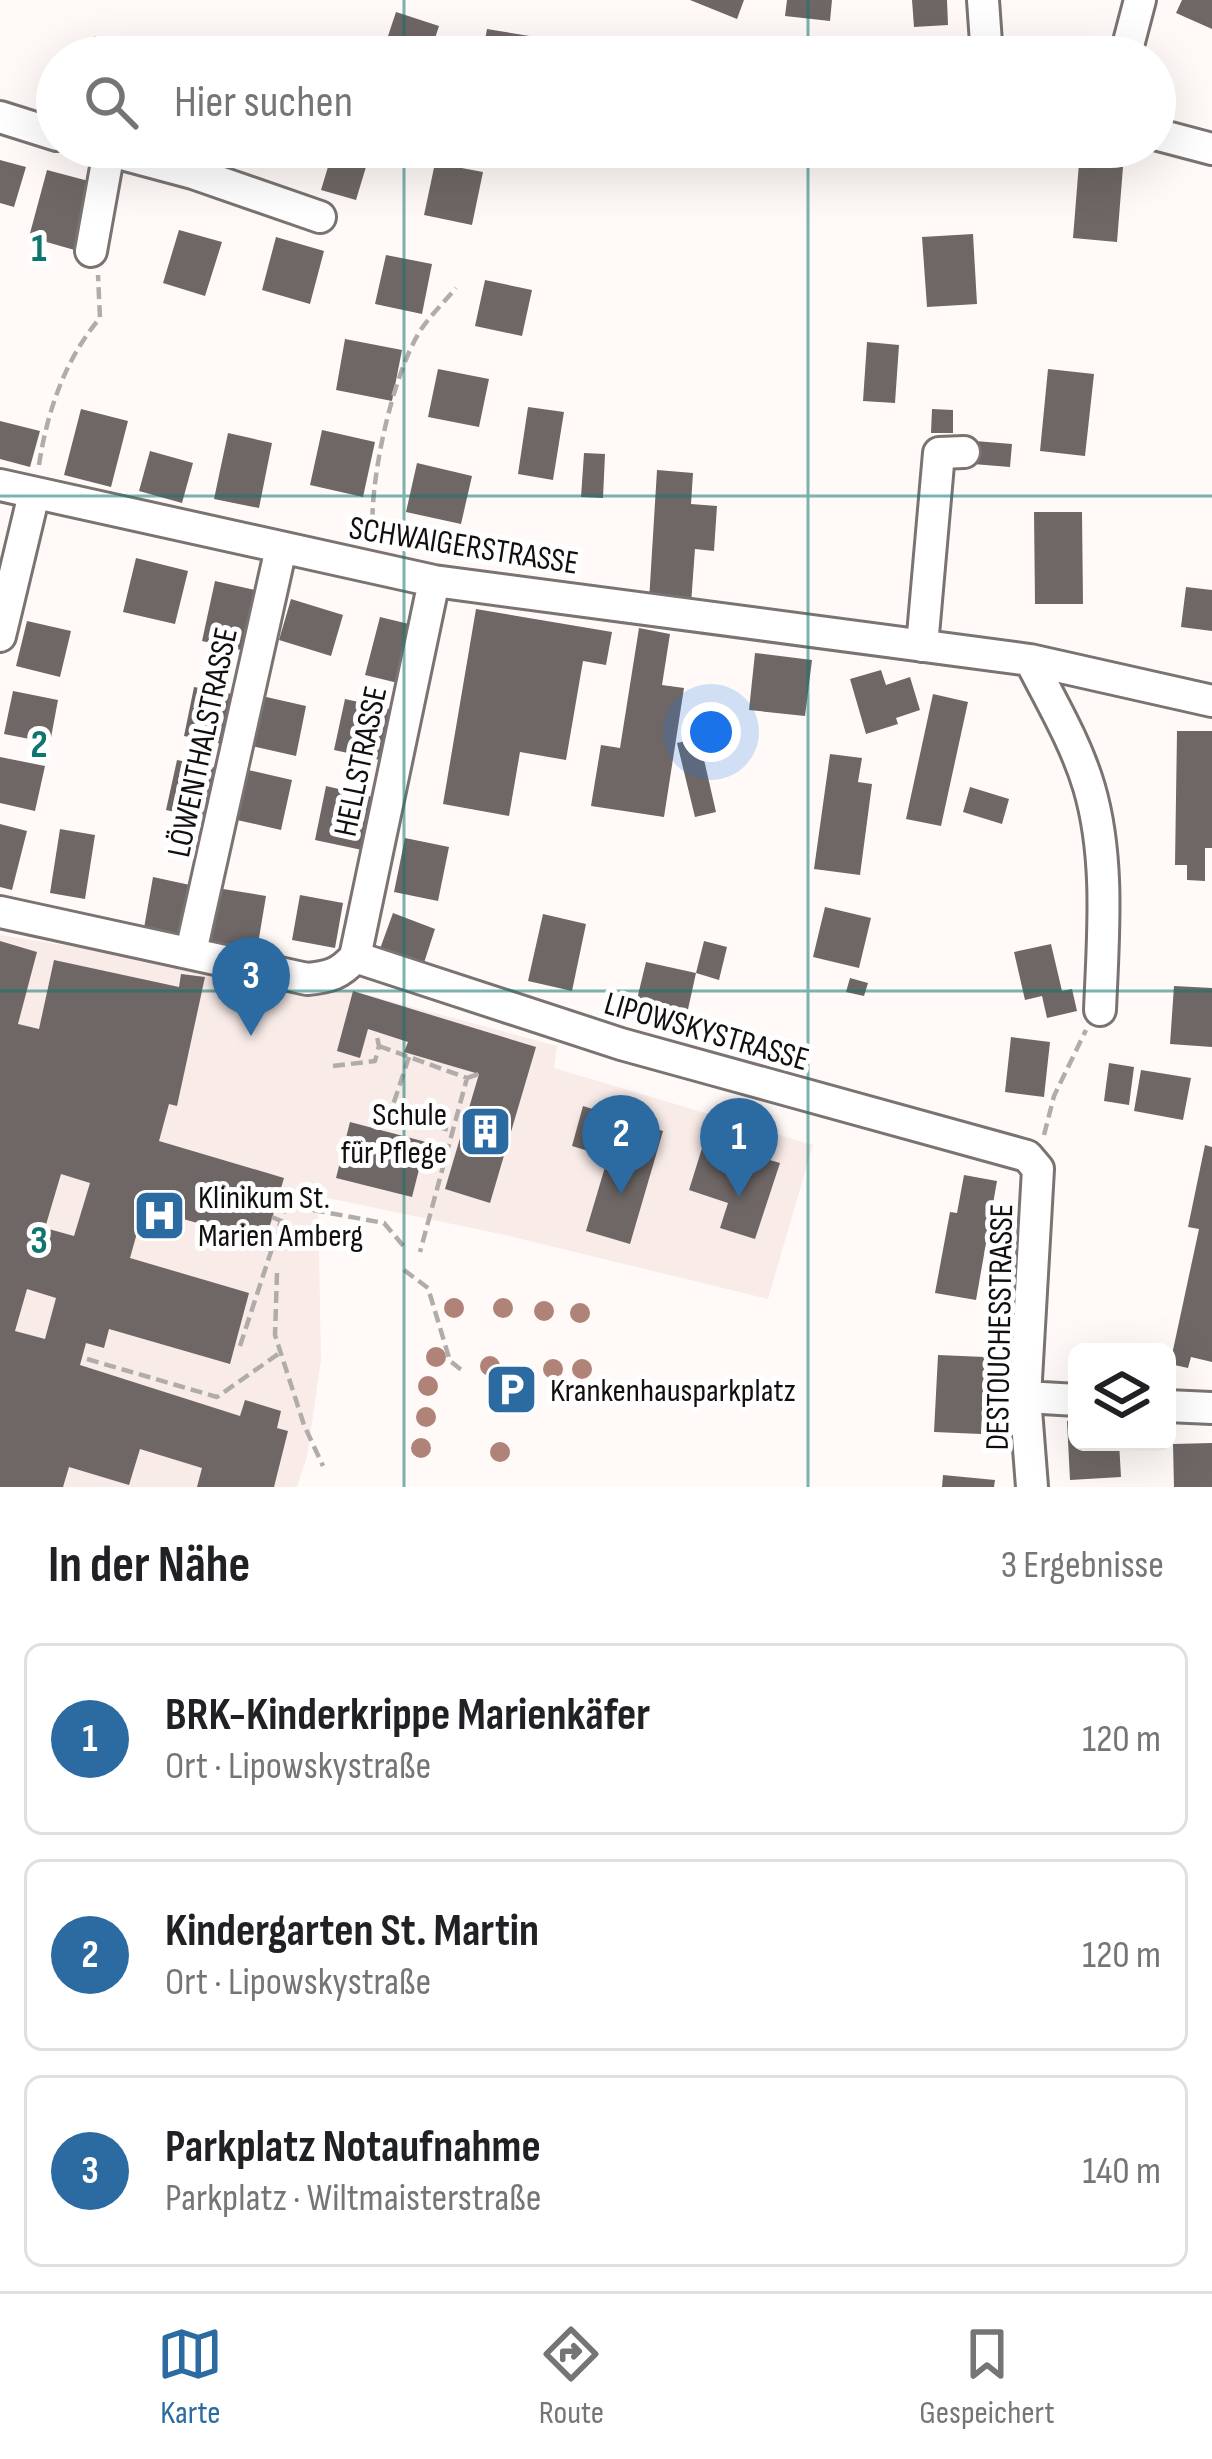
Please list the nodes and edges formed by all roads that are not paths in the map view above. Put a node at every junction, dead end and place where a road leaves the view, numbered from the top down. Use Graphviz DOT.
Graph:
graph roads {
  1 [pos="983,0"];
  2 [pos="1140,0"];
  3 [pos="986,36"];
  4 [pos="1131,36"];
  5 [pos="0,117"];
  6 [pos="36,128"];
  7 [pos="1176,140"];
  8 [pos="1212,149"];
  9 [pos="101,168"];
  10 [pos="218,168"];
  11 [pos="320,217"];
  12 [pos="92,251"];
  13 [pos="964,452"];
  14 [pos="0,485"];
  15 [pos="34,494"];
  16 [pos="280,548"];
  17 [pos="434,581"];
  18 [pos="0,636"];
  19 [pos="922,646"];
  20 [pos="1030,660"];
  21 [pos="1212,701"];
  22 [pos="0,912"];
  23 [pos="191,952"];
  24 [pos="355,957"];
  25 [pos="1100,1010"];
  26 [pos="1038,1169"];
  27 [pos="1025,1397"];
  28 [pos="1068,1399"];
  29 [pos="1176,1406"];
  30 [pos="1212,1408"];
  31 [pos="1032,1487"];
  1 -- 3 [label="street"];
  2 -- 4 [label="street"];
  5 -- 6 [label="street"];
  7 -- 8 [label="street"];
  9 -- 12 [label="street"];
  10 -- 11 [label="street"];
  13 -- 19 [label="street"];
  14 -- 15 [label="street, SCHWAIGERSTRASSE"];
  15 -- 16 [label="street, SCHWAIGERSTRASSE"];
  15 -- 18 [label="street"];
  16 -- 17 [label="street, SCHWAIGERSTRASSE"];
  16 -- 23 [label="street, LÖWENTHALSTRASSE"];
  17 -- 19 [label="street, SCHWAIGERSTRASSE"];
  17 -- 24 [label="street, HELLSTRASSE"];
  19 -- 20 [label="street, SCHWAIGERSTRASSE"];
  20 -- 21 [label="street, SCHWAIGERSTRASSE"];
  20 -- 25 [label="street"];
  22 -- 23 [label="street"];
  23 -- 24 [label="street"];
  24 -- 26 [label="street, LIPOWSKYSTRASSE"];
  26 -- 27 [label="street, DESTOUCHESSTRASSE"];
  27 -- 28 [label="street"];
  27 -- 31 [label="street, DESTOUCHESSTRASSE"];
  29 -- 30 [label="street"];
}
